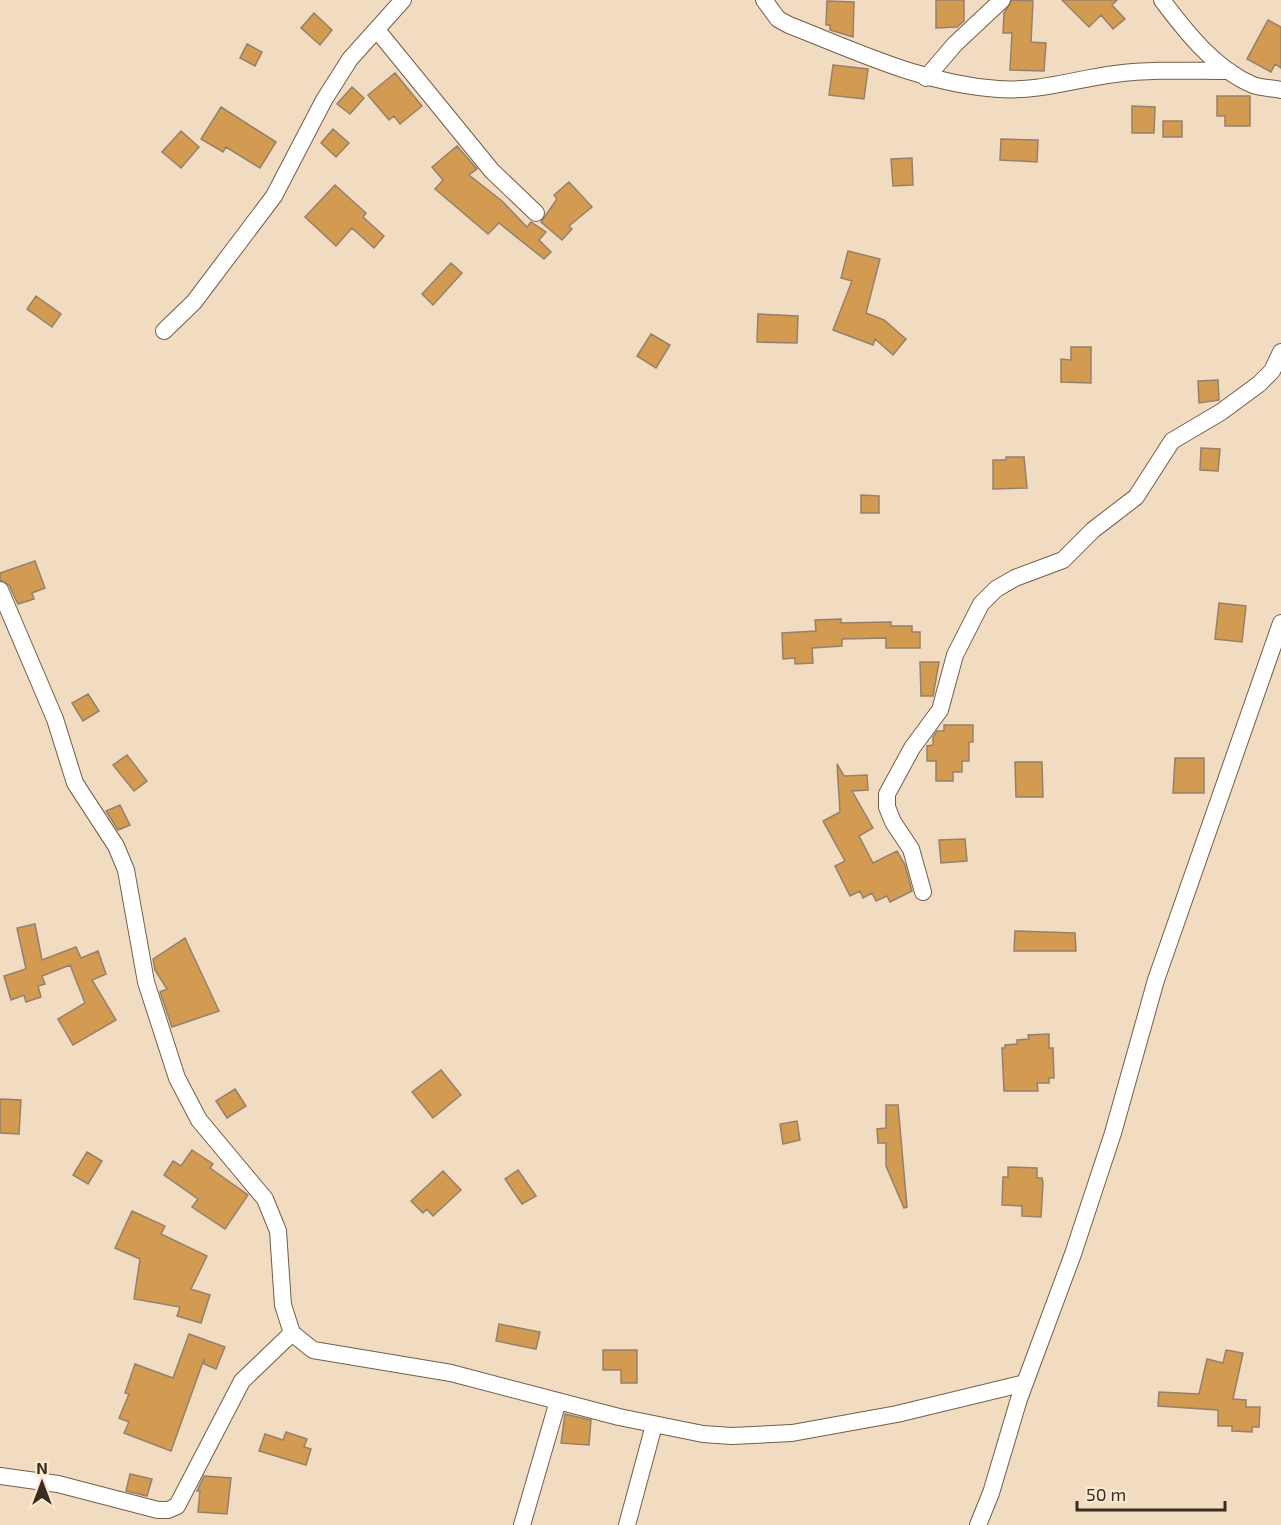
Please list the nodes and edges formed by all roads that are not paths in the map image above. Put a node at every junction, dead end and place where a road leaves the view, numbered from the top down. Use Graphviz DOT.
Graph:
graph roads {
  1 [pos="403,0"];
  2 [pos="764,0"];
  3 [pos="1002,0"];
  4 [pos="1162,0"];
  5 [pos="376,30"];
  6 [pos="1229,71"];
  7 [pos="926,78"];
  8 [pos="1281,90"];
  9 [pos="536,213"];
  10 [pos="164,331"];
  11 [pos="1281,352"];
  12 [pos="0,590"];
  13 [pos="1281,623"];
  14 [pos="7,627"];
  15 [pos="924,892"];
  16 [pos="292,1333"];
  17 [pos="1025,1383"];
  18 [pos="558,1401"];
  19 [pos="654,1425"];
  20 [pos="0,1476"];
  21 [pos="522,1525"];
  22 [pos="627,1525"];
  23 [pos="978,1525"];
  1 -- 5 [label="street"];
  2 -- 7 [label="street"];
  3 -- 7 [label="street"];
  4 -- 6 [label="street"];
  5 -- 9 [label="street"];
  5 -- 10 [label="street"];
  6 -- 7 [label="street"];
  6 -- 8 [label="street"];
  11 -- 15 [label="street"];
  12 -- 14 [label="street"];
  13 -- 17 [label="street"];
  14 -- 16 [label="street"];
  16 -- 18 [label="street"];
  16 -- 20 [label="street"];
  17 -- 19 [label="street"];
  17 -- 23 [label="street"];
  18 -- 19 [label="street"];
  18 -- 21 [label="street"];
  19 -- 22 [label="street"];
}
